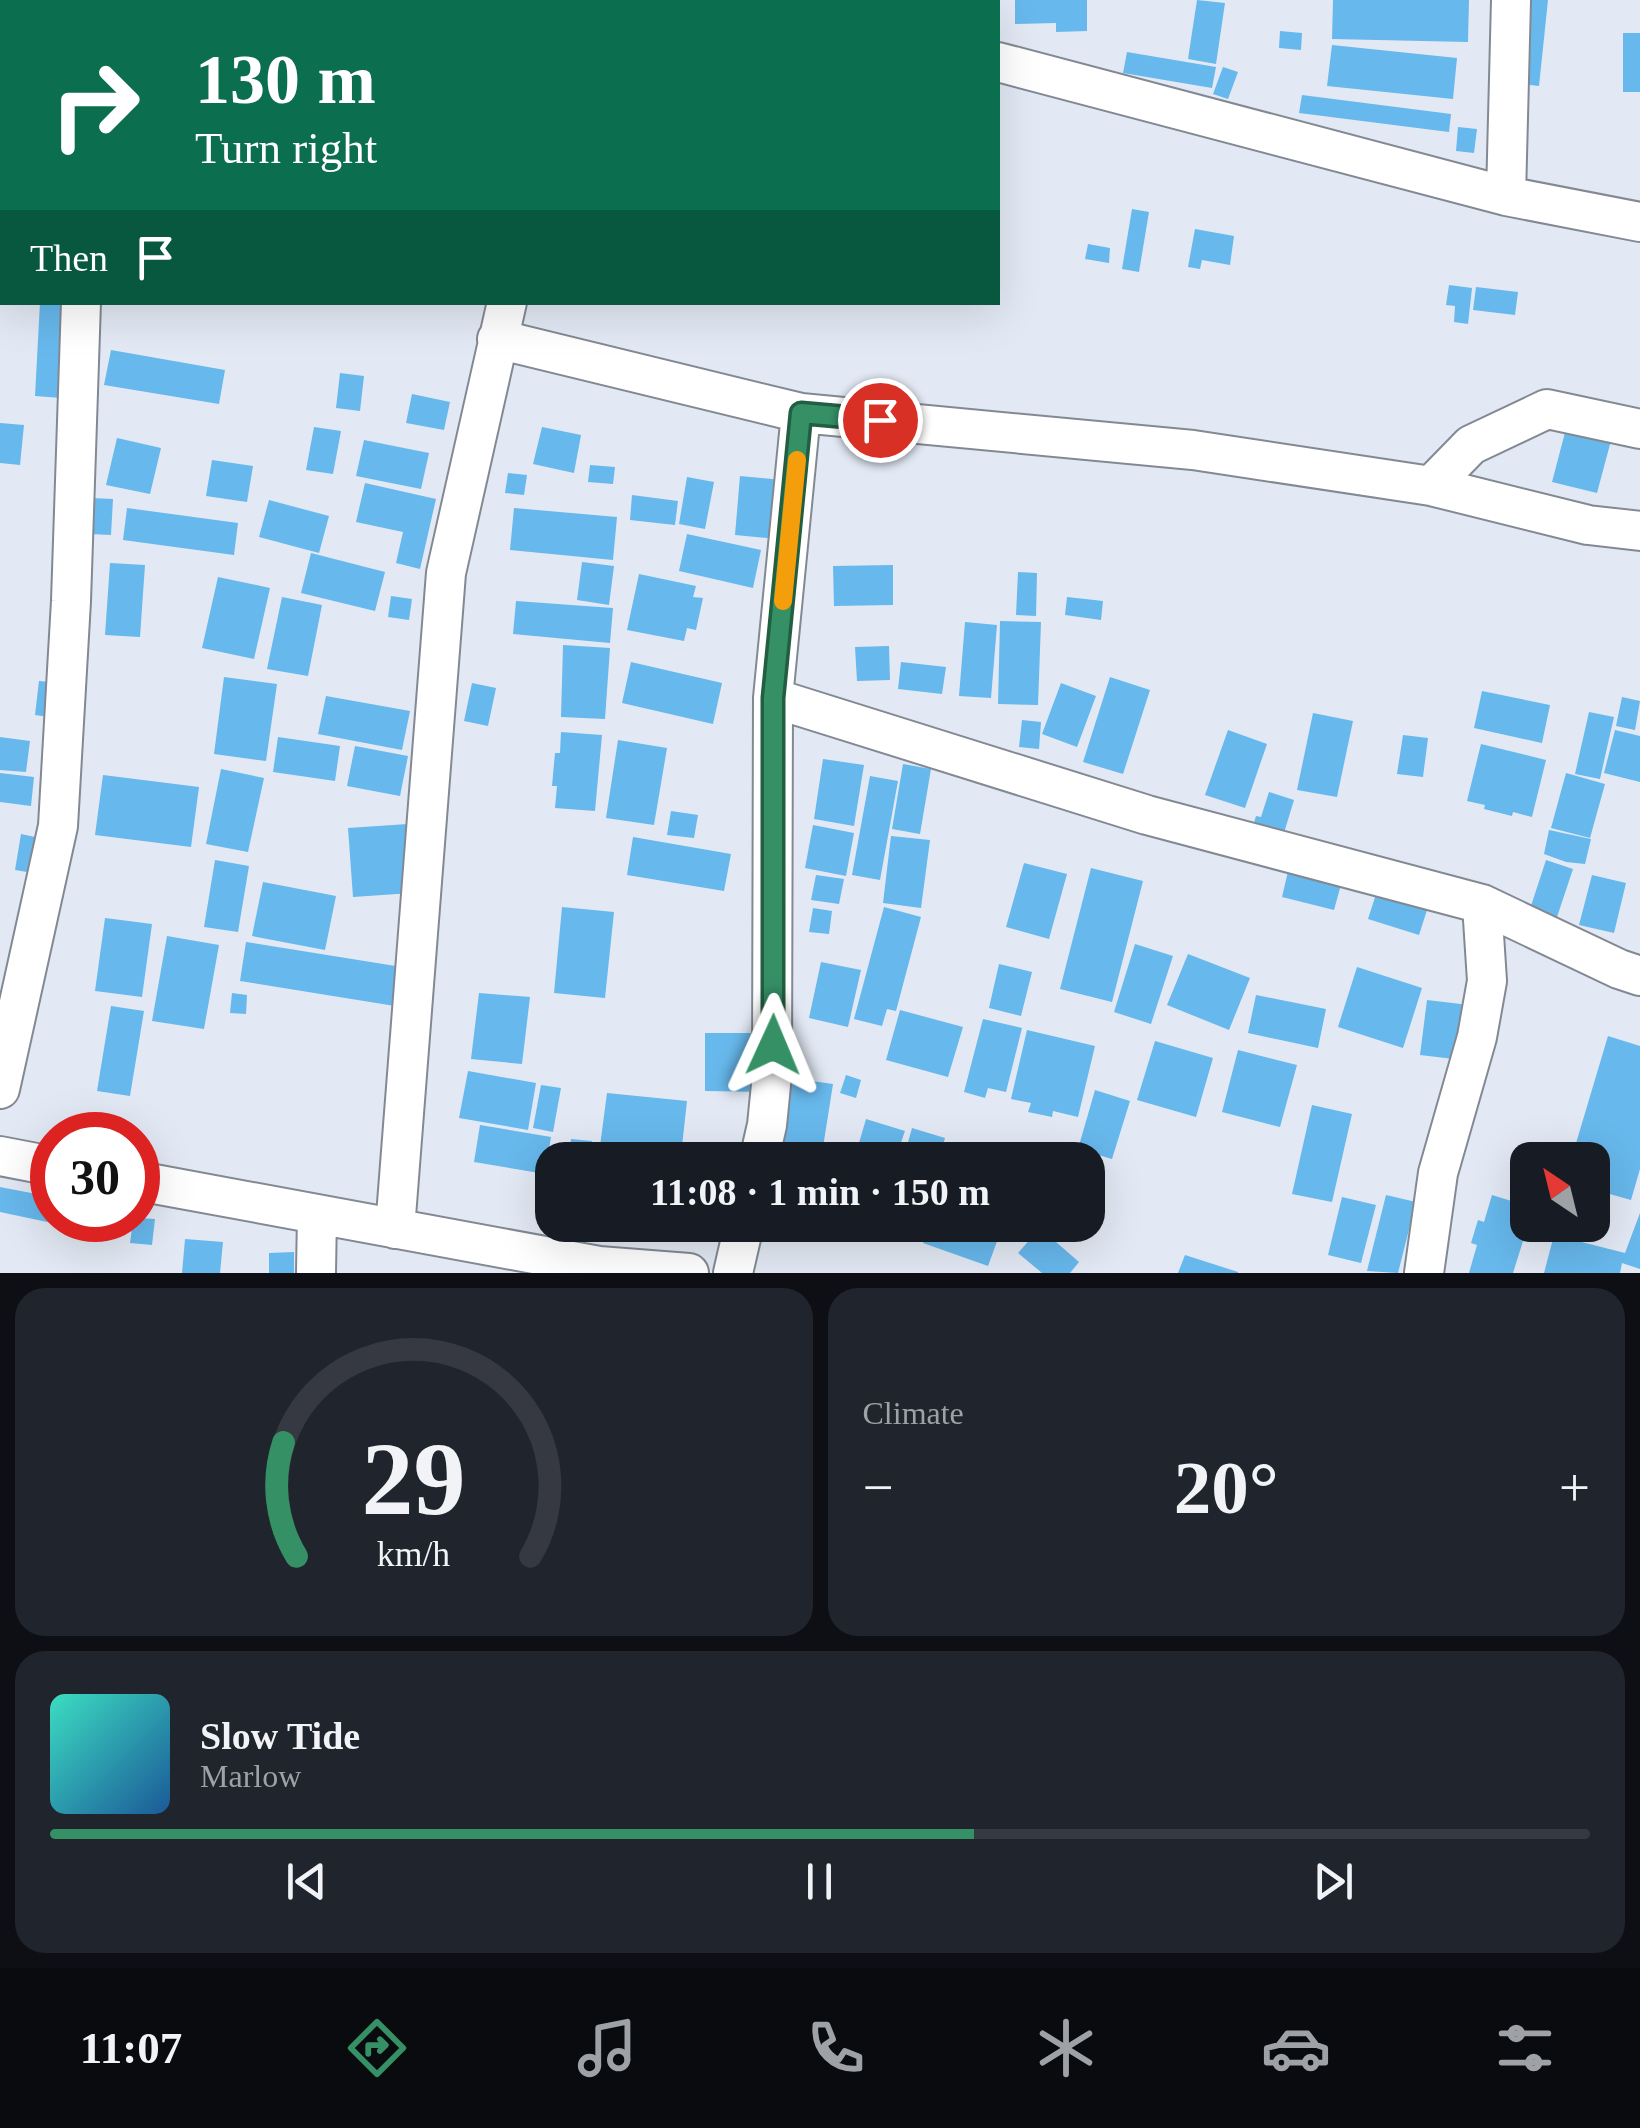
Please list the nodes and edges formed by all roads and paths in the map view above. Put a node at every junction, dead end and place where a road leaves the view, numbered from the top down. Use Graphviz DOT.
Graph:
graph roads {
  1 [pos="1511,0"];
  2 [pos="1000,63"];
  3 [pos="1506,196"];
  4 [pos="1640,222"];
  5 [pos="81,305"];
  6 [pos="506,305"];
  7 [pos="497,339"];
  8 [pos="801,413"];
  9 [pos="1640,429"];
  10 [pos="1432,486"];
  11 [pos="1640,531"];
  12 [pos="773,698"];
  13 [pos="1482,904"];
  14 [pos="1640,976"];
  15 [pos="0,1089"];
  16 [pos="764,1142"];
  17 [pos="0,1156"];
  18 [pos="30,1162"];
  19 [pos="160,1185"];
  20 [pos="317,1214"];
  21 [pos="395,1230"];
  22 [pos="740,1242"];
  23 [pos="600,1269"];
  24 [pos="316,1273"];
  25 [pos="689,1273"];
  26 [pos="733,1273"];
  27 [pos="1424,1273"];
  1 -- 3 [label="street"];
  2 -- 3 [label="street"];
  3 -- 4 [label="street"];
  5 -- 15 [label="street"];
  6 -- 7 [label="street"];
  7 -- 8 [label="street"];
  7 -- 21 [label="street"];
  8 -- 10 [label="street"];
  8 -- 12 [label="street"];
  9 -- 10 [label="street"];
  10 -- 11 [label="street"];
  12 -- 13 [label="street"];
  12 -- 16 [label="street"];
  13 -- 14 [label="street"];
  13 -- 27 [label="street"];
  17 -- 18 [label="street"];
  19 -- 20 [label="street"];
  20 -- 21 [label="street"];
  20 -- 24 [label="street"];
  21 -- 23 [label="street"];
  22 -- 26 [label="street"];
  23 -- 25 [label="street"];
}
